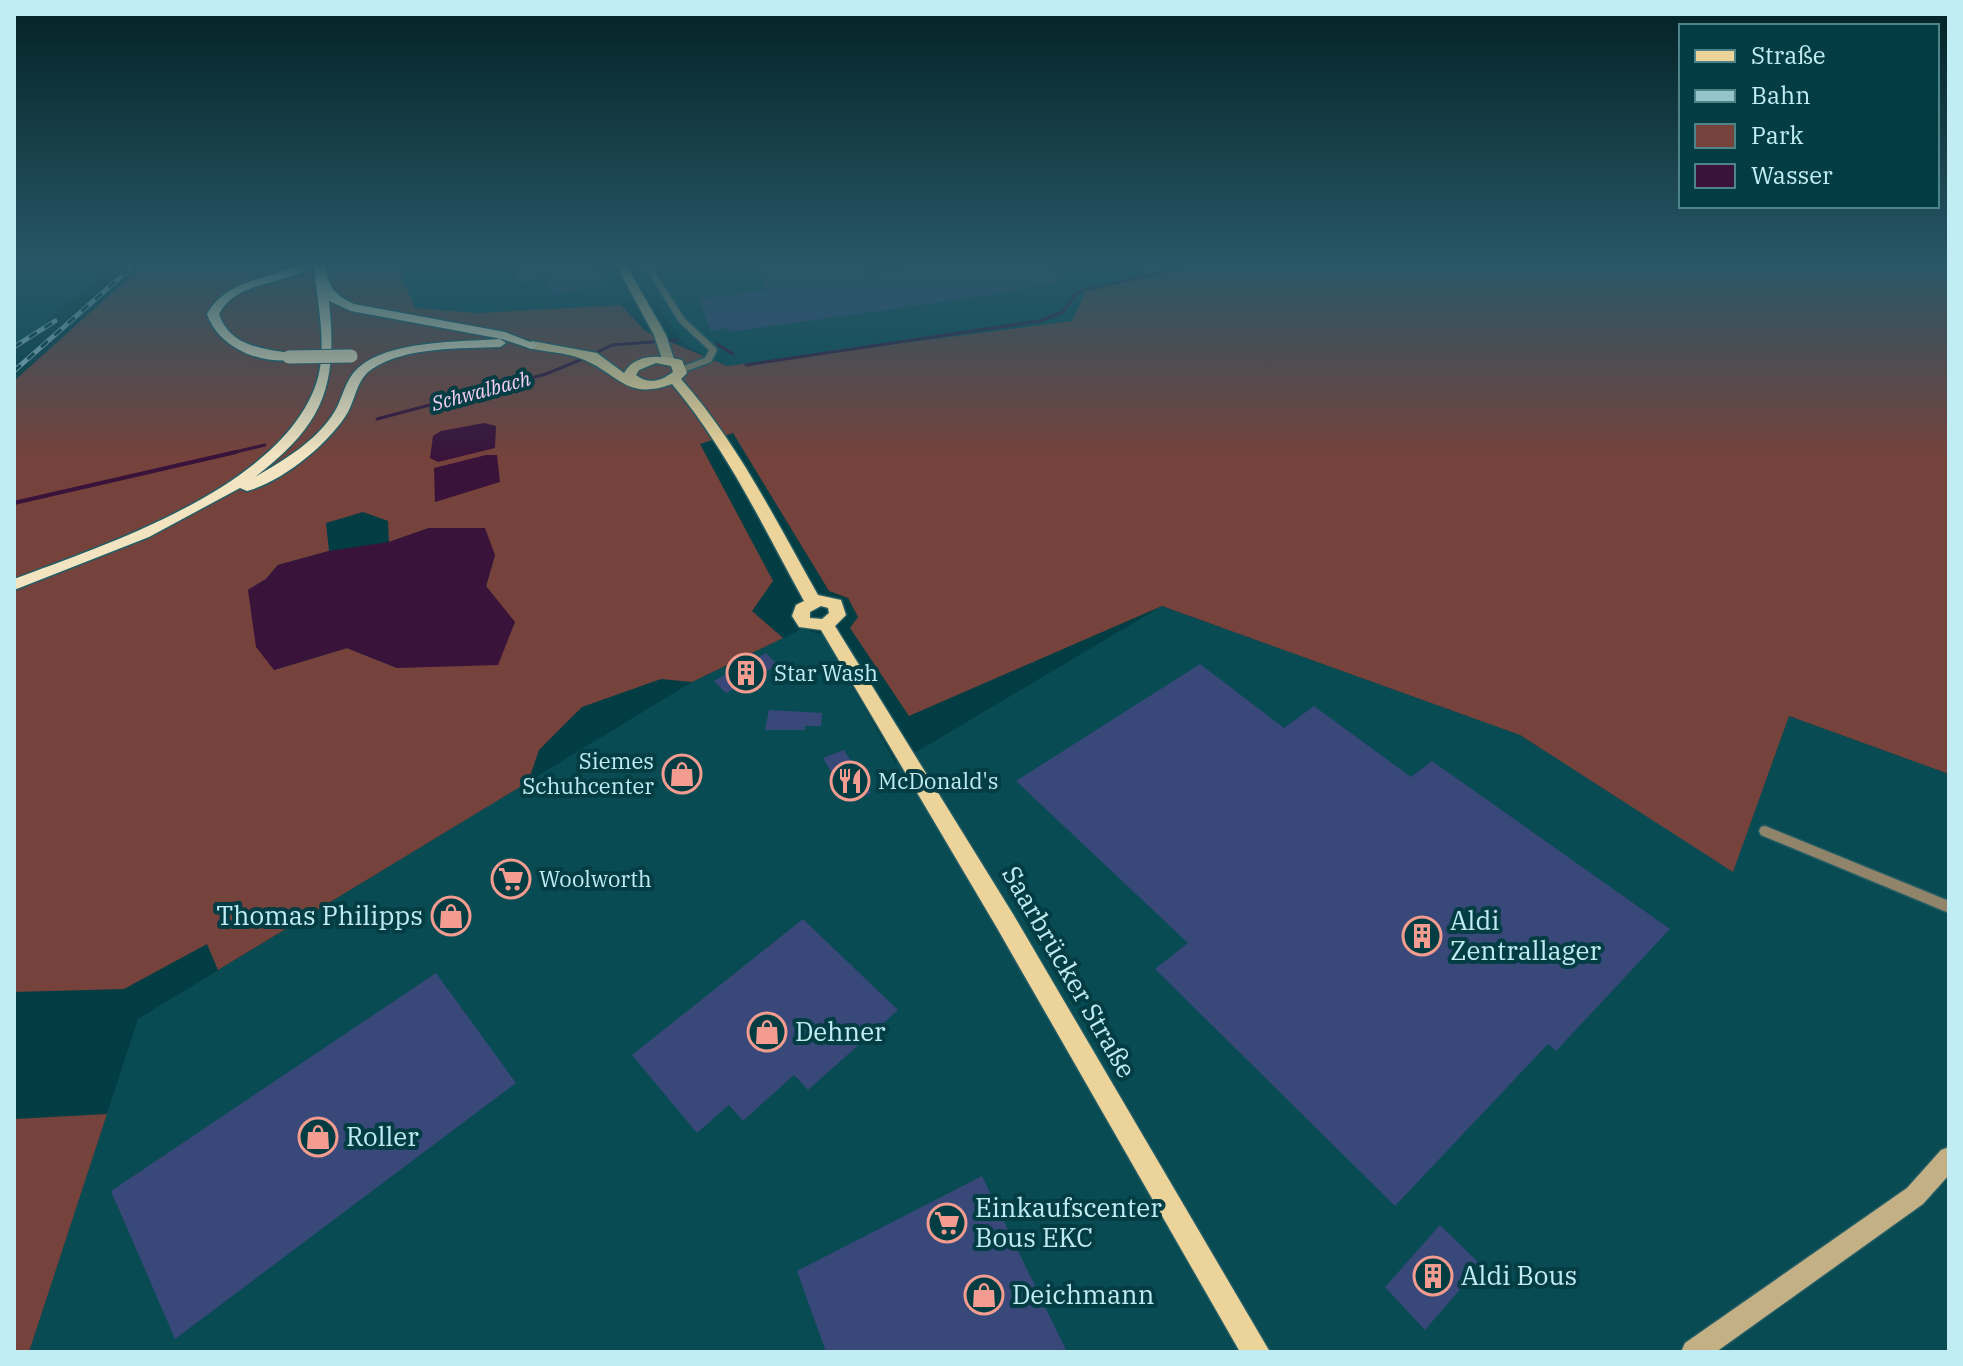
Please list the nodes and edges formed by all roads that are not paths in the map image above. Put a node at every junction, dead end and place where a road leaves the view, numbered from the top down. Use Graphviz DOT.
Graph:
graph roads {
  1 [pos="218,329"];
  2 [pos="323,329"];
  3 [pos="468,329"];
  4 [pos="656,329"];
  5 [pos="690,329"];
  6 [pos="532,345"];
  7 [pos="435,348"];
  8 [pos="588,356"];
  9 [pos="634,367"];
  10 [pos="672,375"];
  11 [pos="177,518"];
  12 [pos="14,585"];
  13 [pos="1765,831"];
  14 [pos="1949,907"];
  15 [pos="1949,1158"];
  16 [pos="1256,1352"];
  17 [pos="1694,1352"];
  1 -- 7 [label="highway, bridge"];
  2 -- 11 [label="highway"];
  3 -- 6 [label="highway"];
  4 -- 10 [label="main road"];
  5 -- 10 [label="street"];
  6 -- 7 [label="highway"];
  6 -- 8 [label="main road"];
  7 -- 11 [label="highway"];
  8 -- 9 [label="main road"];
  8 -- 10 [label="main road"];
  9 -- 10 [label="main road"];
  9 -- 10 [label="main road"];
  10 -- 16 [label="main road, Saarbrücker Straße"];
  11 -- 12 [label="highway"];
  13 -- 14 [label="street"];
  15 -- 17 [label="main road"];
}
